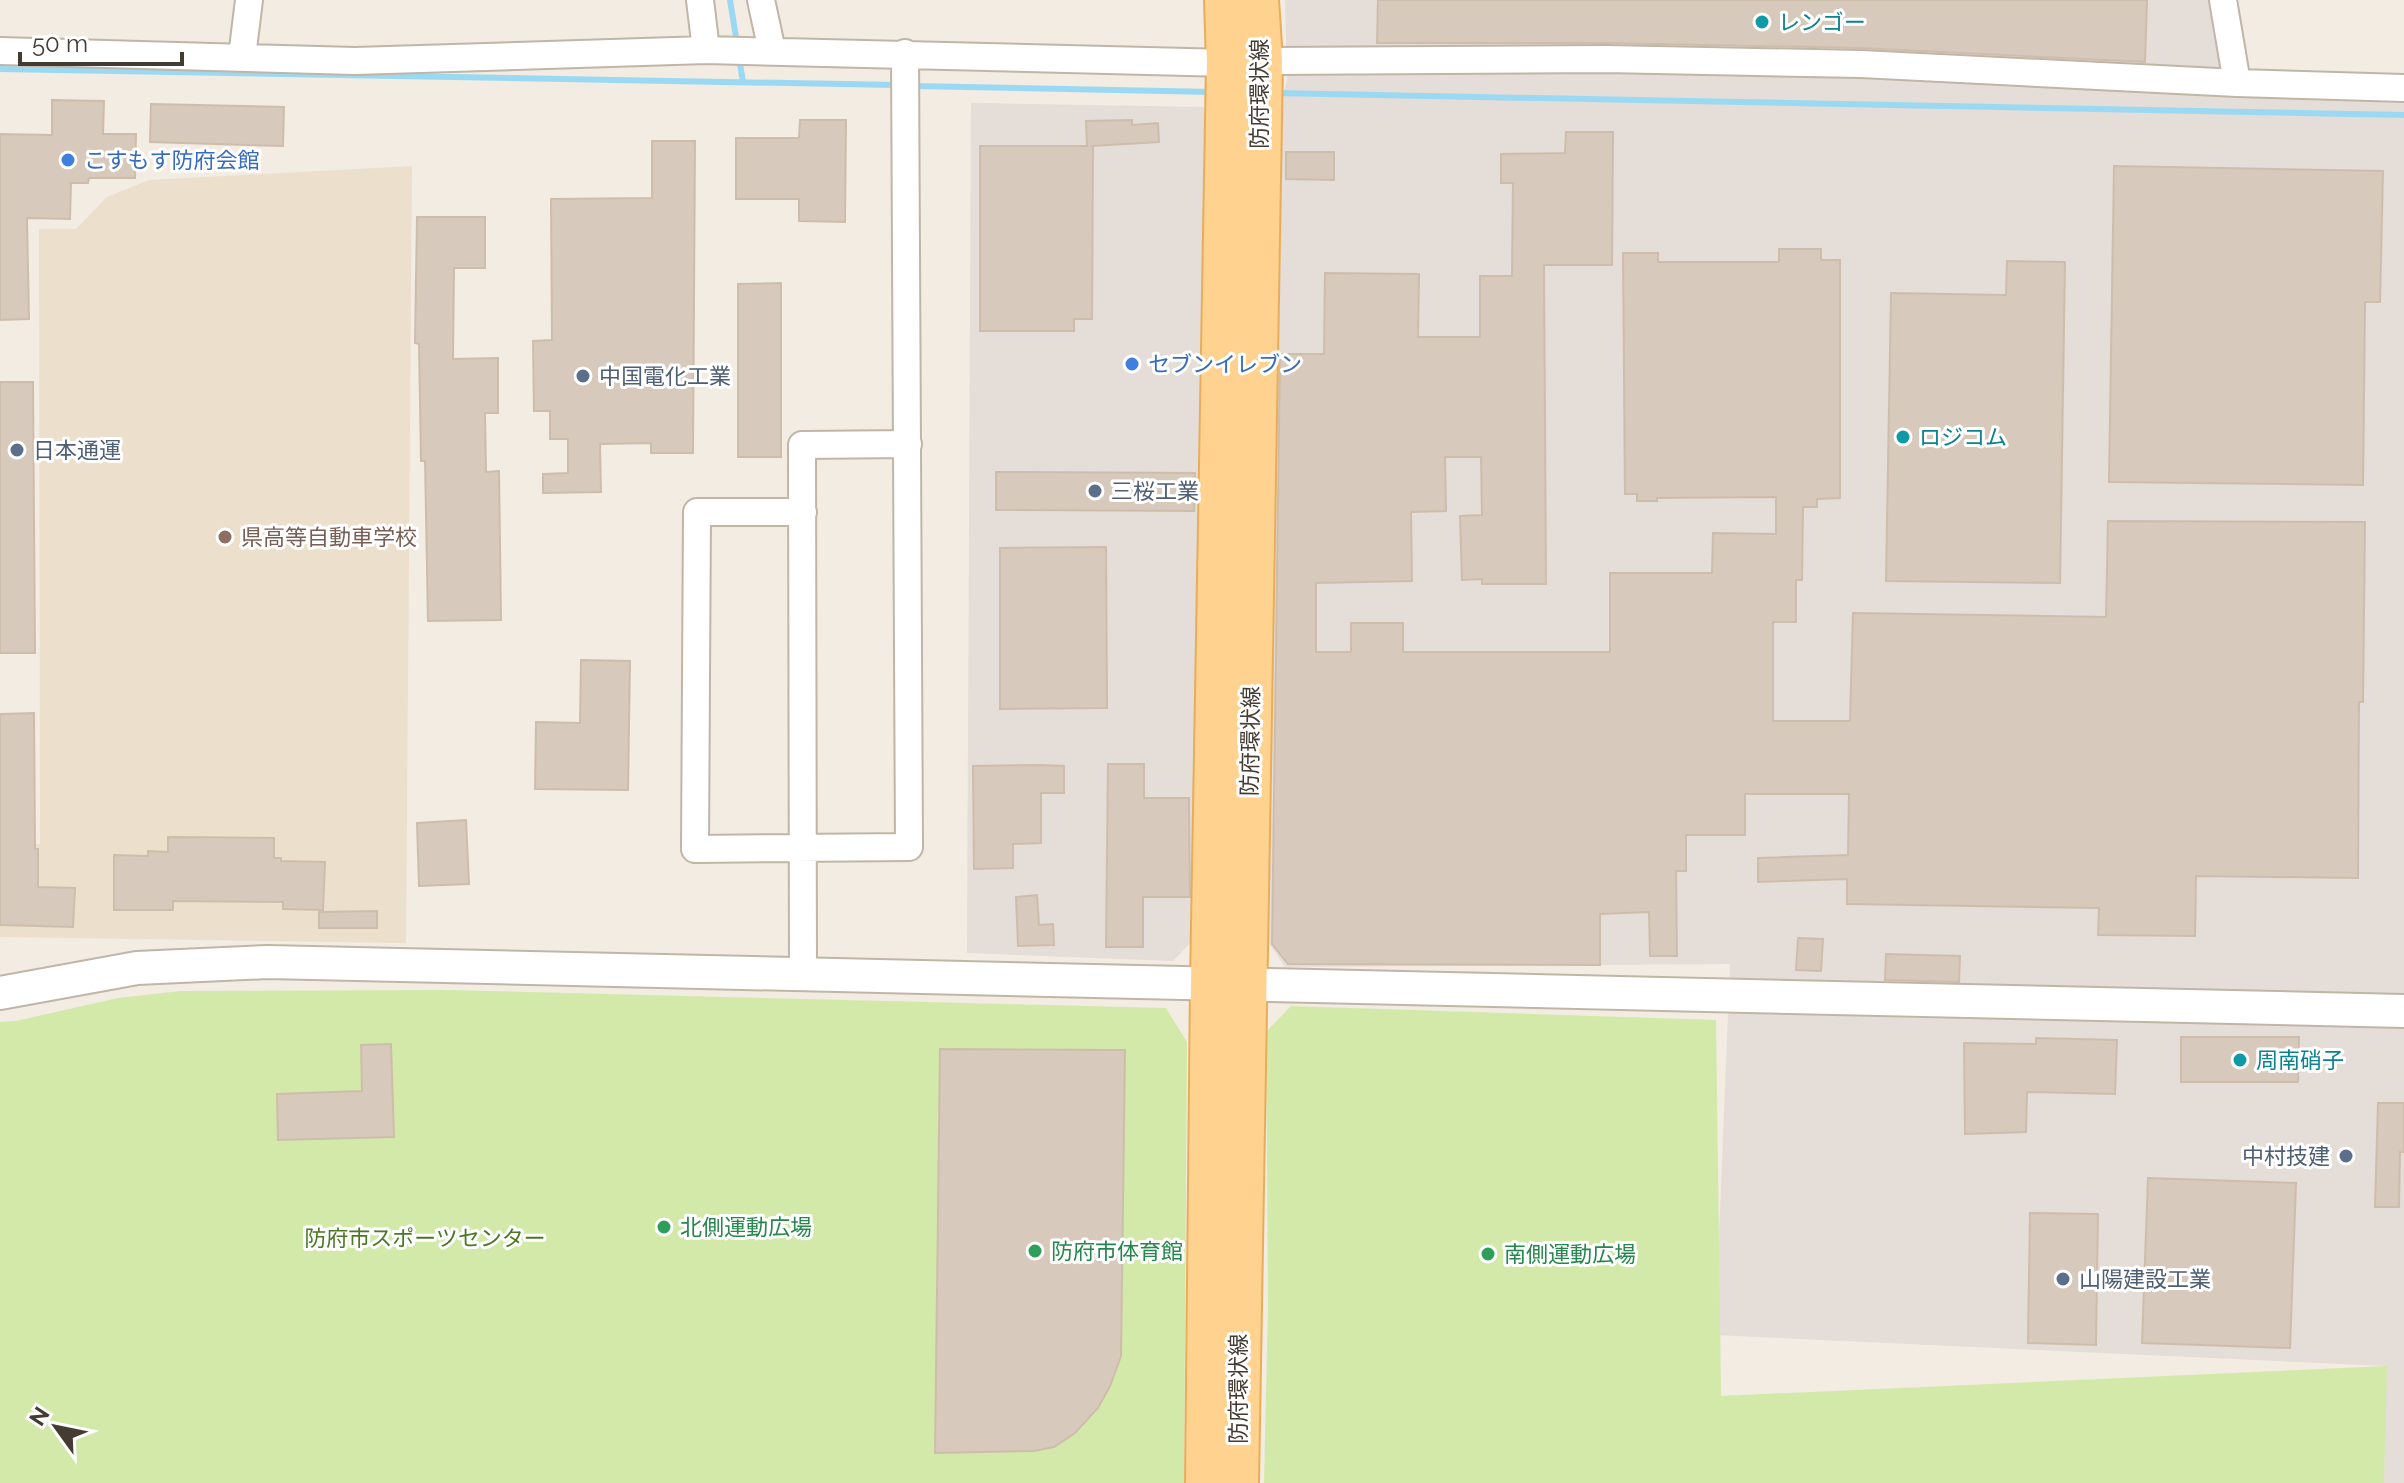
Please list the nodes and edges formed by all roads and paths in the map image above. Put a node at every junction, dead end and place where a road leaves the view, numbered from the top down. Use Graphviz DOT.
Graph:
graph roads {
  1 [pos="249,0"];
  2 [pos="700,0"];
  3 [pos="761,0"];
  4 [pos="1226,0"];
  5 [pos="1257,0"];
  6 [pos="2223,0"];
  7 [pos="706,50"];
  8 [pos="0,51"];
  9 [pos="772,51"];
  10 [pos="905,53"];
  11 [pos="242,57"];
  12 [pos="1244,62"];
  13 [pos="2237,83"];
  14 [pos="2404,88"];
  15 [pos="908,444"];
  16 [pos="803,512"];
  17 [pos="801,849"];
  18 [pos="803,975"];
  19 [pos="1229,983"];
  20 [pos="0,993"];
  21 [pos="2404,1011"];
  22 [pos="1207,1483"];
  23 [pos="1237,1483"];
  1 -- 11 [label="street"];
  2 -- 7 [label="street"];
  3 -- 9 [label="street"];
  4 -- 12 [label="main road, 防府環状線"];
  5 -- 12 [label="main road, 防府環状線"];
  6 -- 13 [label="street"];
  7 -- 9 [label="street"];
  7 -- 11 [label="street"];
  8 -- 11 [label="street"];
  9 -- 10 [label="street"];
  10 -- 12 [label="street"];
  10 -- 15 [label="street"];
  12 -- 13 [label="street"];
  12 -- 19 [label="main road, 防府環状線"];
  13 -- 14 [label="street"];
  15 -- 16 [label="street"];
  15 -- 17 [label="street"];
  16 -- 17 [label="street"];
  16 -- 17 [label="street"];
  17 -- 18 [label="street"];
  18 -- 19 [label="street"];
  18 -- 20 [label="street"];
  19 -- 21 [label="street"];
  19 -- 22 [label="main road, 防府環状線"];
  19 -- 23 [label="main road, 防府環状線"];
}
